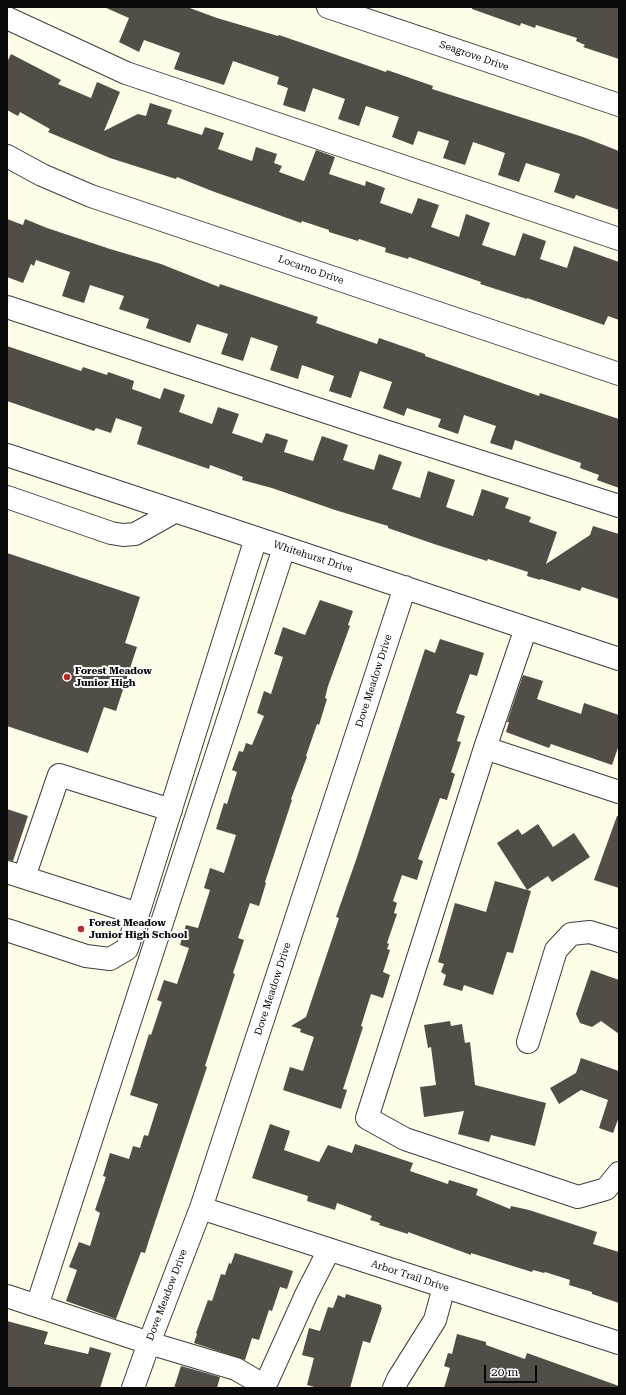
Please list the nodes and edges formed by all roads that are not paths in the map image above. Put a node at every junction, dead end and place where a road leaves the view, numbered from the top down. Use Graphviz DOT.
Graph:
graph roads {
  1 [pos="328,7"];
  2 [pos="7,18"];
  3 [pos="619,105"];
  4 [pos="7,156"];
  5 [pos="619,240"];
  6 [pos="7,307"];
  7 [pos="619,374"];
  8 [pos="7,454"];
  9 [pos="7,497"];
  10 [pos="619,506"];
  11 [pos="176,511"];
  12 [pos="256,538"];
  13 [pos="284,548"];
  14 [pos="405,587"];
  15 [pos="526,628"];
  16 [pos="619,659"];
  17 [pos="485,748"];
  18 [pos="619,792"];
  19 [pos="171,810"];
  20 [pos="15,874"];
  21 [pos="138,914"];
  22 [pos="7,930"];
  23 [pos="619,941"];
  24 [pos="528,1042"];
  25 [pos="619,1173"];
  26 [pos="201,1208"];
  27 [pos="329,1250"];
  28 [pos="444,1286"];
  29 [pos="7,1296"];
  30 [pos="37,1306"];
  31 [pos="149,1343"];
  32 [pos="619,1343"];
  33 [pos="133,1388"];
  34 [pos="263,1388"];
  35 [pos="394,1388"];
  1 -- 3 [label="street, Seagrove Drive"];
  2 -- 5 [label="street"];
  4 -- 7 [label="street, Locarno Drive"];
  6 -- 10 [label="street"];
  8 -- 11 [label="street, Whitehurst Drive"];
  9 -- 11 [label="street"];
  11 -- 12 [label="street, Whitehurst Drive"];
  12 -- 13 [label="street, Whitehurst Drive"];
  12 -- 19 [label="street"];
  13 -- 14 [label="street, Whitehurst Drive"];
  13 -- 30 [label="street"];
  14 -- 15 [label="street, Whitehurst Drive"];
  14 -- 26 [label="street, Dove Meadow Drive"];
  15 -- 16 [label="street, Whitehurst Drive"];
  15 -- 17 [label="street"];
  17 -- 18 [label="street"];
  17 -- 25 [label="street"];
  19 -- 20 [label="street"];
  19 -- 21 [label="street"];
  20 -- 21 [label="street"];
  21 -- 22 [label="street"];
  23 -- 24 [label="street"];
  26 -- 27 [label="street, Arbor Trail Drive"];
  26 -- 31 [label="street, Dove Meadow Drive"];
  27 -- 28 [label="street, Arbor Trail Drive"];
  27 -- 34 [label="street"];
  28 -- 32 [label="street, Arbor Trail Drive"];
  28 -- 35 [label="street"];
  29 -- 30 [label="street"];
  30 -- 31 [label="street"];
  31 -- 33 [label="street, Dove Meadow Drive"];
  31 -- 34 [label="street"];
}
